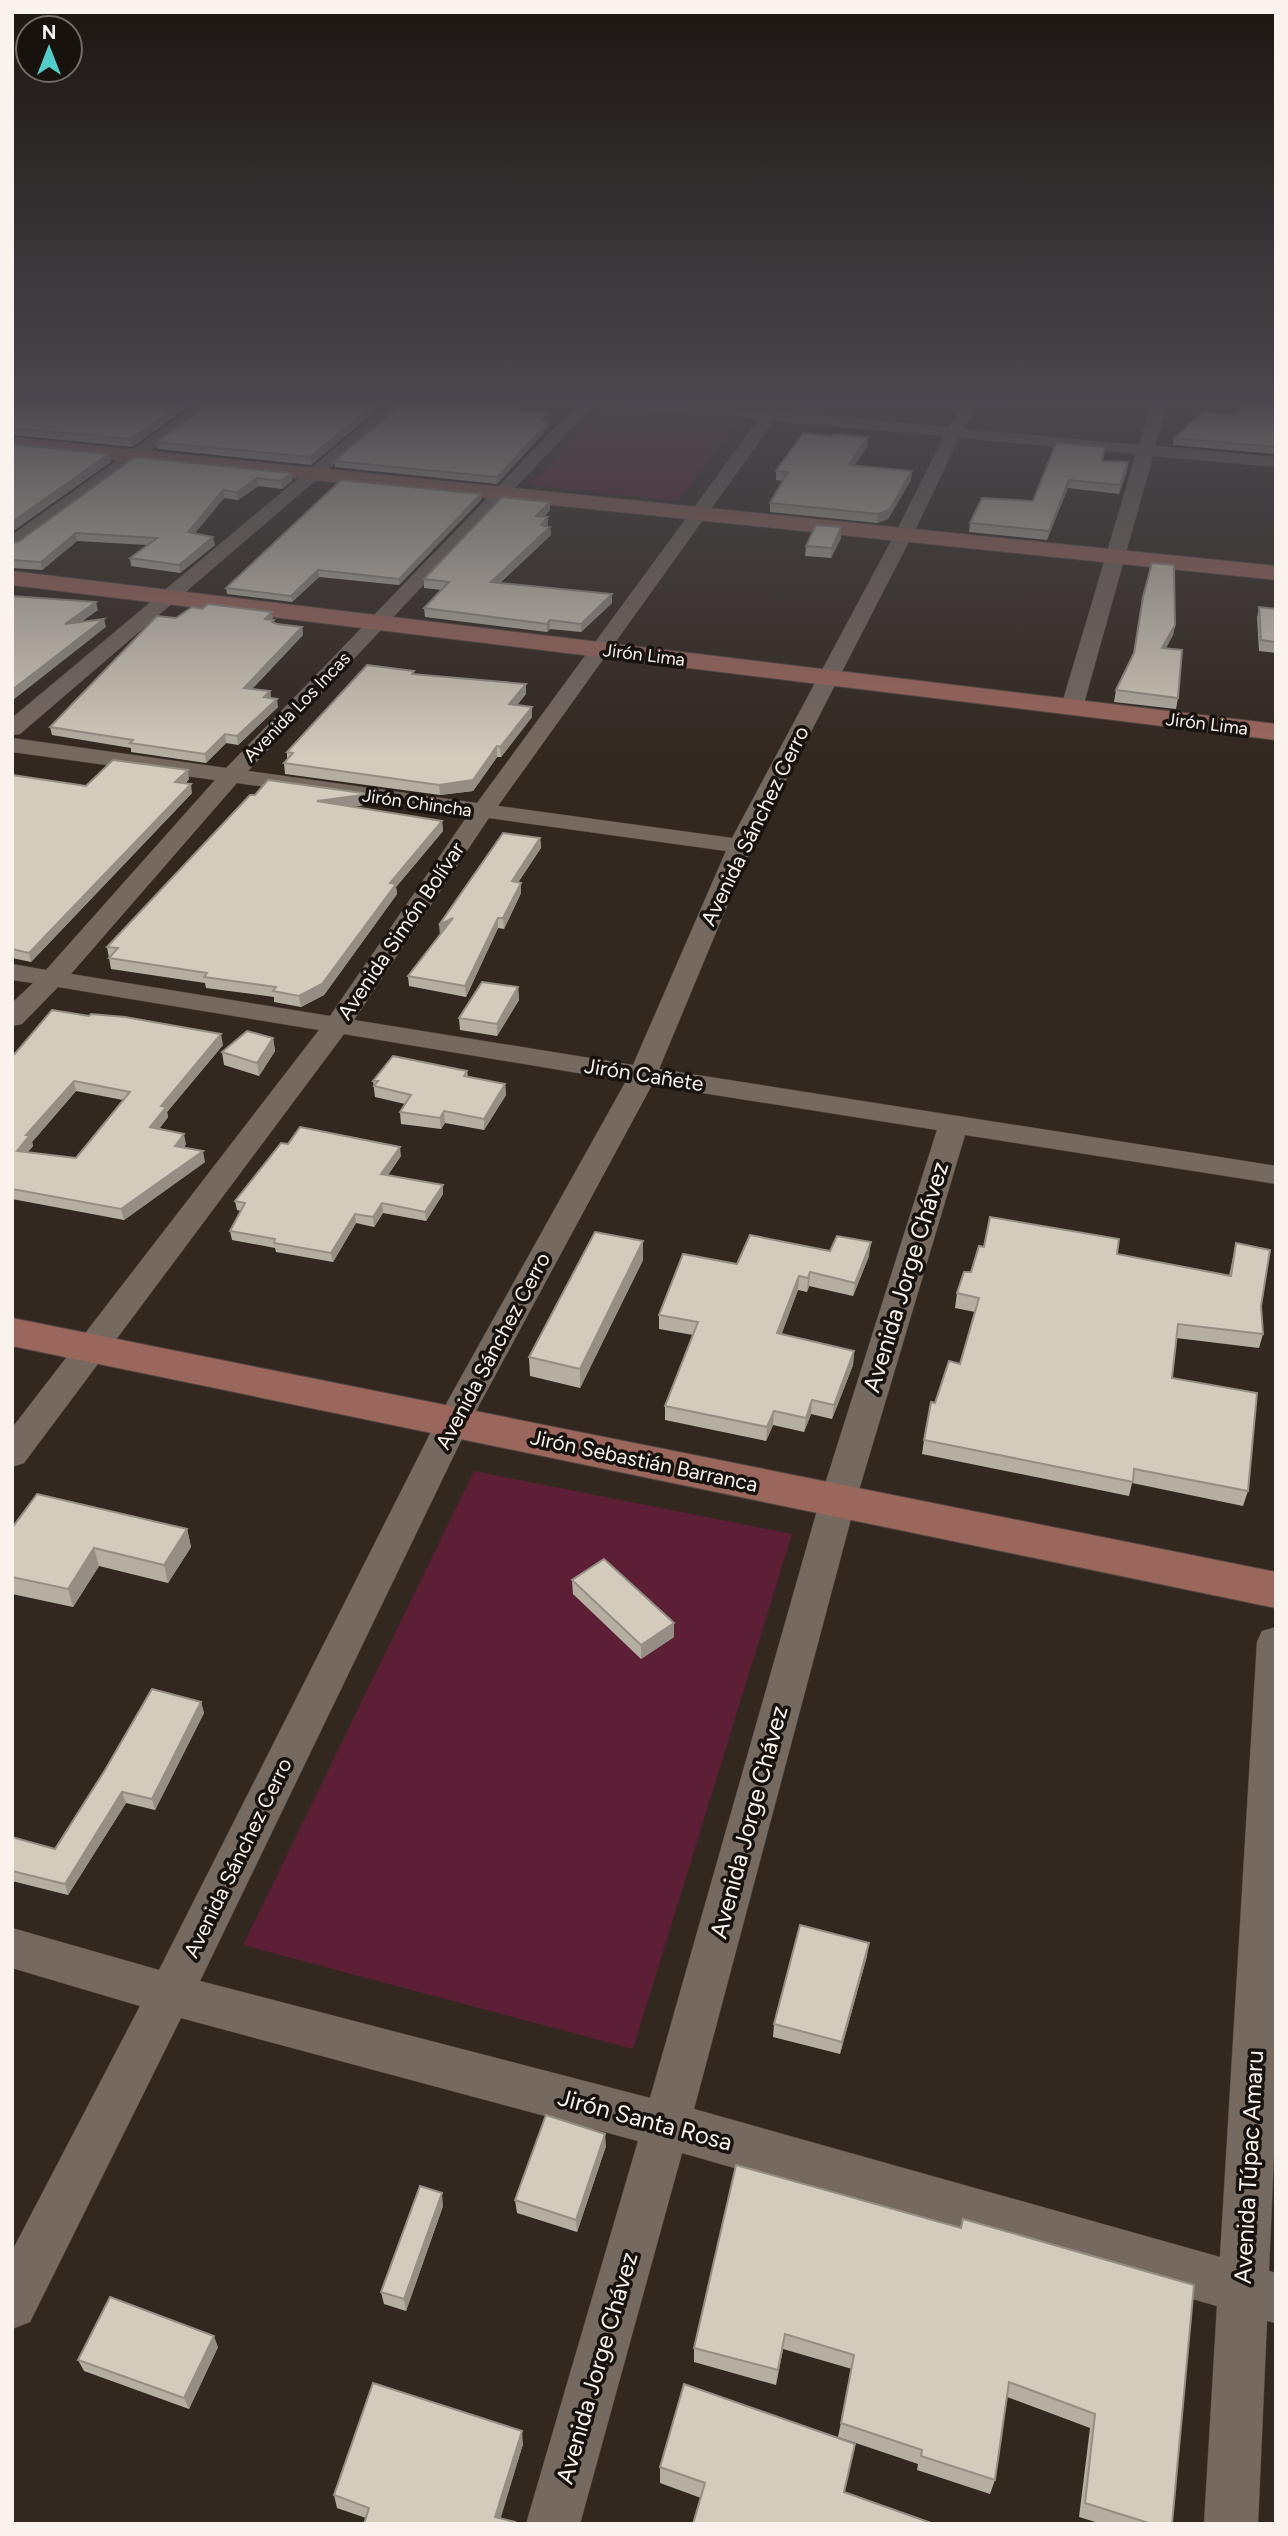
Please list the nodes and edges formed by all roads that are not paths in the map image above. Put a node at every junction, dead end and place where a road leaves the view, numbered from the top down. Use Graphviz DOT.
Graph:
graph roads {
  1 [pos="47,519"];
  2 [pos="260,519"];
  3 [pos="476,519"];
  4 [pos="693,519"];
  5 [pos="791,519"];
  6 [pos="911,519"];
  7 [pos="1125,519"];
  8 [pos="905,531"];
  9 [pos="12,544"];
  10 [pos="1116,553"];
  11 [pos="1276,566"];
  12 [pos="1276,573"];
  13 [pos="12,578"];
  14 [pos="166,597"];
  15 [pos="377,623"];
  16 [pos="599,649"];
  17 [pos="827,678"];
  18 [pos="1072,707"];
  19 [pos="12,729"];
  20 [pos="1276,732"];
  21 [pos="12,745"];
  22 [pos="230,777"];
  23 [pos="482,812"];
  24 [pos="740,846"];
  25 [pos="12,972"];
  26 [pos="51,979"];
  27 [pos="12,1018"];
  28 [pos="338,1024"];
  29 [pos="643,1075"];
  30 [pos="954,1122"];
  31 [pos="1276,1175"];
  32 [pos="12,1332"];
  33 [pos="90,1348"];
  34 [pos="453,1422"];
  35 [pos="12,1454"];
  36 [pos="838,1500"];
  37 [pos="1276,1590"];
  38 [pos="1276,1642"];
  39 [pos="12,1948"];
  40 [pos="170,1994"];
  41 [pos="666,2125"];
  42 [pos="1259,2294"];
  43 [pos="12,2304"];
  44 [pos="553,2524"];
  45 [pos="1231,2524"];
  1 -- 9 [label="street"];
  2 -- 14 [label="street"];
  3 -- 15 [label="street, Avenida Los Incas"];
  4 -- 16 [label="street, Avenida Simón Bolívar"];
  5 -- 8 [label="street"];
  6 -- 8 [label="street, Avenida Sánchez Cerro"];
  7 -- 10 [label="street"];
  8 -- 10 [label="street"];
  8 -- 17 [label="street, Avenida Sánchez Cerro"];
  10 -- 11 [label="street"];
  10 -- 12 [label="street"];
  10 -- 18 [label="street"];
  13 -- 14 [label="street, Jirón Lima"];
  14 -- 15 [label="street, Jirón Lima"];
  14 -- 19 [label="street"];
  15 -- 16 [label="street, Jirón Lima"];
  15 -- 22 [label="street, Avenida Los Incas"];
  16 -- 17 [label="street, Jirón Lima"];
  16 -- 23 [label="street, Avenida Simón Bolívar"];
  17 -- 18 [label="street, Jirón Lima"];
  17 -- 24 [label="street, Avenida Sánchez Cerro"];
  18 -- 20 [label="street, Jirón Lima"];
  21 -- 22 [label="street, Jirón Chincha"];
  22 -- 23 [label="street, Jirón Chincha"];
  22 -- 26 [label="street, Avenida Los Incas"];
  23 -- 24 [label="street, Jirón Chincha"];
  23 -- 28 [label="street, Avenida Simón Bolívar"];
  24 -- 29 [label="street, Avenida Sánchez Cerro"];
  25 -- 26 [label="street, Jirón Cañete"];
  26 -- 27 [label="street, Avenida Los Incas"];
  26 -- 28 [label="street, Jirón Cañete"];
  28 -- 29 [label="street, Jirón Cañete"];
  28 -- 33 [label="street, Avenida Simón Bolívar"];
  29 -- 30 [label="street, Jirón Cañete"];
  29 -- 34 [label="street, Avenida Sánchez Cerro"];
  30 -- 31 [label="street, Jirón Cañete"];
  30 -- 36 [label="street, Avenida Jorge Chávez"];
  32 -- 33 [label="street, Jirón Sebastián Barranca"];
  33 -- 34 [label="street, Jirón Sebastián Barranca"];
  33 -- 35 [label="street, Avenida Simón Bolívar"];
  34 -- 36 [label="street, Jirón Sebastián Barranca"];
  34 -- 40 [label="street, Avenida Sánchez Cerro"];
  36 -- 37 [label="street, Jirón Sebastián Barranca"];
  36 -- 41 [label="street, Avenida Jorge Chávez"];
  38 -- 42 [label="street, Avenida Túpac Amaru"];
  39 -- 40 [label="street, Jirón Santa Rosa"];
  40 -- 41 [label="street, Jirón Santa Rosa"];
  40 -- 43 [label="street, Avenida Sánchez Cerro"];
  41 -- 42 [label="street, Jirón Santa Rosa"];
  41 -- 44 [label="street, Avenida Jorge Chávez"];
  42 -- 45 [label="street, Avenida Túpac Amaru"];
}
